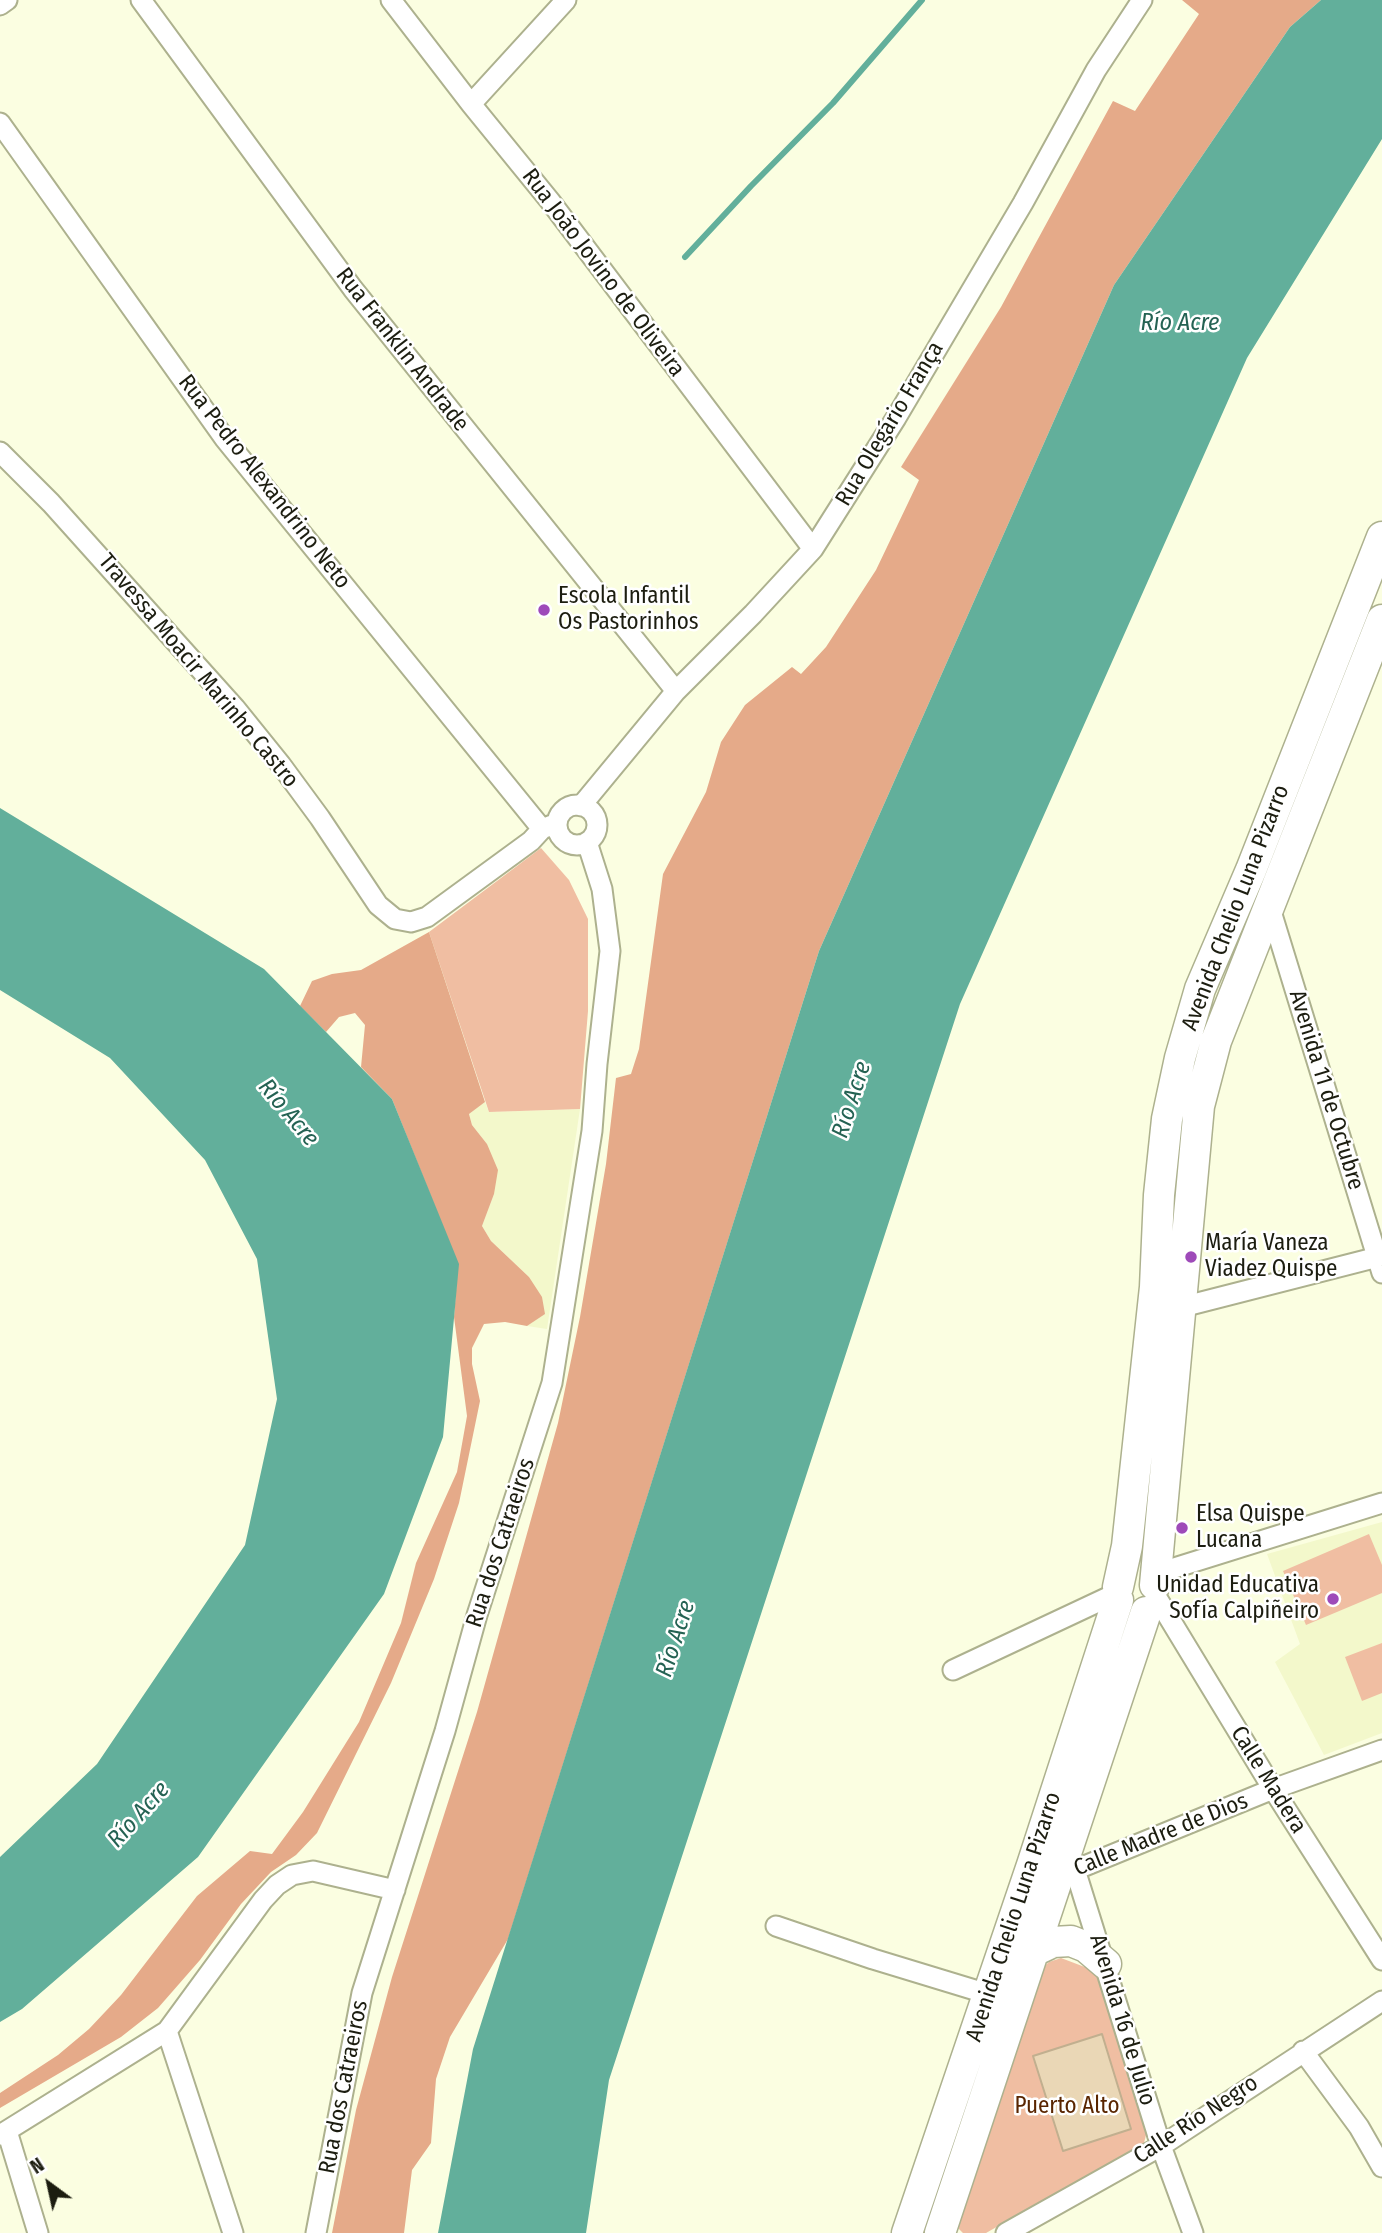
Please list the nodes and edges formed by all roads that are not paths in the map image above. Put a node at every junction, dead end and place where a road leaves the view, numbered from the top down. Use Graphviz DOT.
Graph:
graph roads {
  1 [pos="7,0"];
  2 [pos="141,0"];
  3 [pos="391,0"];
  4 [pos="566,0"];
  5 [pos="1142,0"];
  6 [pos="0,5"];
  7 [pos="471,104"];
  8 [pos="0,123"];
  9 [pos="0,452"];
  10 [pos="1382,537"];
  11 [pos="813,549"];
  12 [pos="1382,620"];
  13 [pos="676,691"];
  14 [pos="581,806"];
  15 [pos="550,825"];
  16 [pos="587,842"];
  17 [pos="1270,908"];
  18 [pos="1380,1262"];
  19 [pos="1182,1307"];
  20 [pos="1382,1503"];
  21 [pos="1118,1593"];
  22 [pos="1153,1593"];
  23 [pos="953,1670"];
  24 [pos="1382,1750"];
  25 [pos="1273,1789"];
  26 [pos="1067,1864"];
  27 [pos="395,1890"];
  28 [pos="776,1926"];
  29 [pos="1034,1951"];
  30 [pos="1382,1959"];
  31 [pos="1106,1964"];
  32 [pos="988,1994"];
  33 [pos="1382,2001"];
  34 [pos="167,2031"];
  35 [pos="1303,2051"];
  36 [pos="4,2133"];
  37 [pos="1161,2146"];
  38 [pos="1382,2166"];
  39 [pos="37,2233"];
  40 [pos="233,2233"];
  41 [pos="316,2233"];
  42 [pos="907,2233"];
  43 [pos="940,2233"];
  44 [pos="1006,2233"];
  45 [pos="1193,2233"];
  1 -- 6 [label="street"];
  2 -- 13 [label="street, Rua Franklin Andrade"];
  3 -- 7 [label="street, Rua João Jovino de Oliveira"];
  4 -- 7 [label="street"];
  5 -- 11 [label="street, Rua Olegário França"];
  7 -- 11 [label="street, Rua João Jovino de Oliveira"];
  8 -- 15 [label="street, Rua Pedro Alexandrino Neto"];
  9 -- 15 [label="street, Travessa Moacir Marinho Castro"];
  10 -- 21 [label="main road, Avenida Chelio Luna Pizarro"];
  11 -- 13 [label="street, Rua Olegário França"];
  12 -- 17 [label="main road, Avenida Chelio Luna Pizarro"];
  13 -- 14 [label="street, Rua Olegário França"];
  14 -- 15 [label="street"];
  14 -- 16 [label="street"];
  15 -- 16 [label="street"];
  16 -- 27 [label="street, Rua dos Catraeiros"];
  17 -- 18 [label="street, Avenida 11 de Octubre"];
  17 -- 19 [label="main road, Avenida Chelio Luna Pizarro"];
  18 -- 19 [label="street"];
  19 -- 22 [label="main road, Avenida Chelio Luna Pizarro"];
  20 -- 22 [label="street"];
  21 -- 22 [label="main road"];
  21 -- 23 [label="street"];
  21 -- 32 [label="main road, Avenida Chelio Luna Pizarro"];
  22 -- 25 [label="street, Calle Madera"];
  22 -- 26 [label="main road, Avenida Chelio Luna Pizarro"];
  24 -- 25 [label="street, Calle Madre de Dios"];
  25 -- 26 [label="street, Calle Madre de Dios"];
  25 -- 30 [label="street, Calle Madera"];
  26 -- 29 [label="main road, Avenida Chelio Luna Pizarro"];
  26 -- 31 [label="street, Avenida 16 de Julio"];
  27 -- 34 [label="street"];
  27 -- 41 [label="street, Rua dos Catraeiros"];
  28 -- 32 [label="street"];
  29 -- 31 [label="main road"];
  29 -- 43 [label="main road, Avenida Chelio Luna Pizarro"];
  31 -- 37 [label="street, Avenida 16 de Julio"];
  32 -- 42 [label="main road, Avenida Chelio Luna Pizarro"];
  33 -- 35 [label="street, Calle Río Negro"];
  34 -- 36 [label="street"];
  34 -- 40 [label="street"];
  35 -- 37 [label="street, Calle Río Negro"];
  35 -- 38 [label="street"];
  36 -- 39 [label="street"];
  37 -- 44 [label="street, Calle Río Negro"];
  37 -- 45 [label="street, Avenida 16 de Julio"];
}
